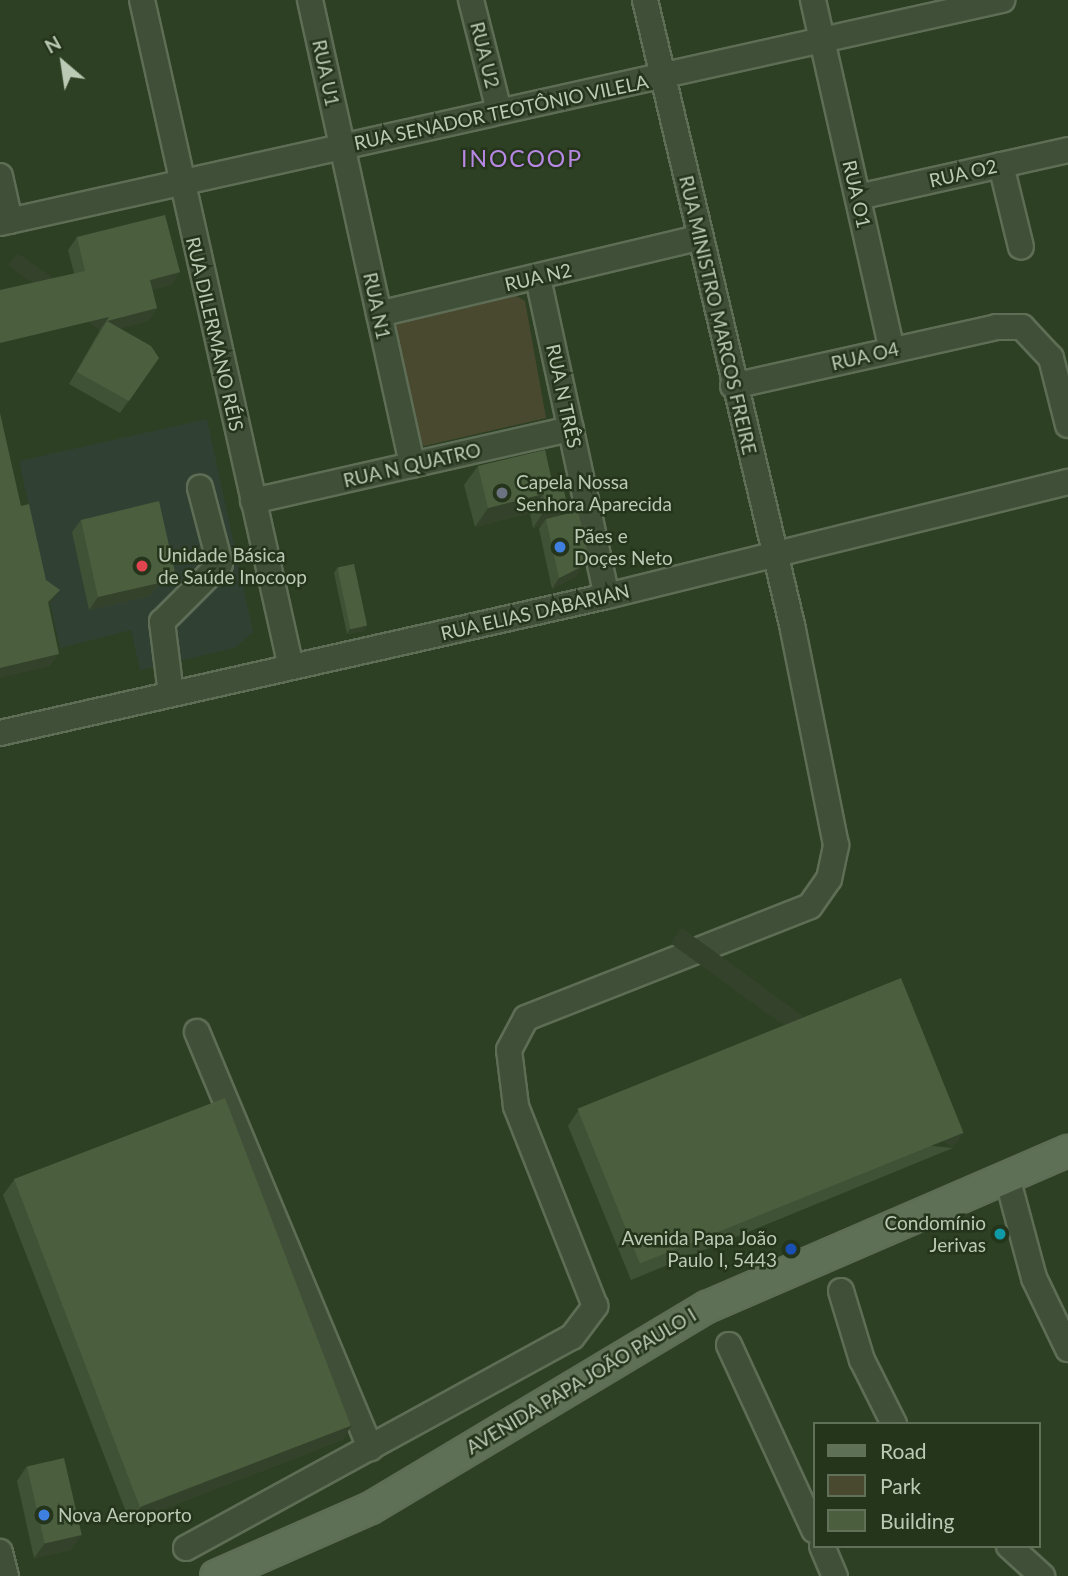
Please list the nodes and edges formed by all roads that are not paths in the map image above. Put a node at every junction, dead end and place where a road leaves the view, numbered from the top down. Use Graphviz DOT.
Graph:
graph roads {
  1 [pos="142,0"];
  2 [pos="310,0"];
  3 [pos="471,0"];
  4 [pos="645,0"];
  5 [pos="813,0"];
  6 [pos="988,2"];
  7 [pos="821,38"];
  8 [pos="664,76"];
  9 [pos="499,111"];
  10 [pos="342,146"];
  11 [pos="1068,150"];
  12 [pos="1000,165"];
  13 [pos="0,176"];
  14 [pos="180,183"];
  15 [pos="858,197"];
  16 [pos="5,222"];
  17 [pos="697,238"];
  18 [pos="1021,247"];
  19 [pos="538,278"];
  20 [pos="379,314"];
  21 [pos="892,350"];
  22 [pos="733,386"];
  23 [pos="1068,425"];
  24 [pos="571,429"];
  25 [pos="412,465"];
  26 [pos="1068,482"];
  27 [pos="200,488"];
  28 [pos="253,501"];
  29 [pos="776,554"];
  30 [pos="607,596"];
  31 [pos="291,667"];
  32 [pos="171,694"];
  33 [pos="0,733"];
  34 [pos="197,1032"];
  35 [pos="1068,1151"];
  36 [pos="1007,1177"];
  37 [pos="841,1291"];
  38 [pos="729,1345"];
  39 [pos="1068,1349"];
  40 [pos="893,1422"];
  41 [pos="370,1448"];
  42 [pos="813,1528"];
  43 [pos="186,1548"];
  44 [pos="823,1548"];
  45 [pos="1011,1548"];
  46 [pos="0,1552"];
  47 [pos="6,1576"];
  48 [pos="216,1576"];
  49 [pos="835,1576"];
  50 [pos="1042,1576"];
  1 -- 14 [label="street, RUA DILERMANO RÉIS"];
  2 -- 10 [label="street, RUA U1"];
  3 -- 9 [label="street, RUA U2"];
  4 -- 8 [label="street, RUA MINISTRO MARCOS FREIRE"];
  5 -- 7 [label="street, RUA O1"];
  6 -- 7 [label="street, RUA SENADOR TEOTÔNIO VILELA"];
  7 -- 8 [label="street, RUA SENADOR TEOTÔNIO VILELA"];
  7 -- 15 [label="street, RUA O1"];
  8 -- 9 [label="street, RUA SENADOR TEOTÔNIO VILELA"];
  8 -- 17 [label="street, RUA MINISTRO MARCOS FREIRE"];
  9 -- 10 [label="street, RUA SENADOR TEOTÔNIO VILELA"];
  10 -- 14 [label="street, RUA SENADOR TEOTÔNIO VILELA"];
  10 -- 20 [label="street, RUA N1"];
  11 -- 12 [label="street, RUA O2"];
  12 -- 15 [label="street, RUA O2"];
  12 -- 18 [label="street"];
  13 -- 16 [label="street"];
  14 -- 16 [label="street, RUA SENADOR TEOTÔNIO VILELA"];
  14 -- 28 [label="street, RUA DILERMANO RÉIS"];
  15 -- 21 [label="street, RUA O1"];
  17 -- 19 [label="street, RUA N2"];
  17 -- 22 [label="street, RUA MINISTRO MARCOS FREIRE"];
  19 -- 20 [label="street, RUA N2"];
  19 -- 24 [label="street, RUA N TRÊS"];
  20 -- 25 [label="street, RUA N1"];
  21 -- 22 [label="street, RUA O4"];
  21 -- 23 [label="street, RUA O4"];
  22 -- 29 [label="street, RUA MINISTRO MARCOS FREIRE"];
  24 -- 25 [label="street, RUA N QUATRO"];
  24 -- 30 [label="street, RUA N TRÊS"];
  25 -- 28 [label="street, RUA N QUATRO"];
  26 -- 29 [label="street, RUA ELIAS DABARIAN"];
  27 -- 32 [label="street"];
  28 -- 31 [label="street, RUA DILERMANO RÉIS"];
  29 -- 30 [label="street, RUA ELIAS DABARIAN"];
  29 -- 41 [label="street, RUA MINISTRO MARCOS FREIRE"];
  30 -- 31 [label="street, RUA ELIAS DABARIAN"];
  31 -- 32 [label="street, RUA ELIAS DABARIAN"];
  32 -- 33 [label="street, RUA ELIAS DABARIAN"];
  34 -- 41 [label="street"];
  35 -- 36 [label="main road, AVENIDA PAPA JOÃO PAULO I"];
  36 -- 39 [label="street"];
  36 -- 48 [label="main road, AVENIDA PAPA JOÃO PAULO I"];
  37 -- 40 [label="street"];
  38 -- 42 [label="street"];
  41 -- 43 [label="street"];
  44 -- 49 [label="street"];
  45 -- 50 [label="street"];
  46 -- 47 [label="street"];
}
